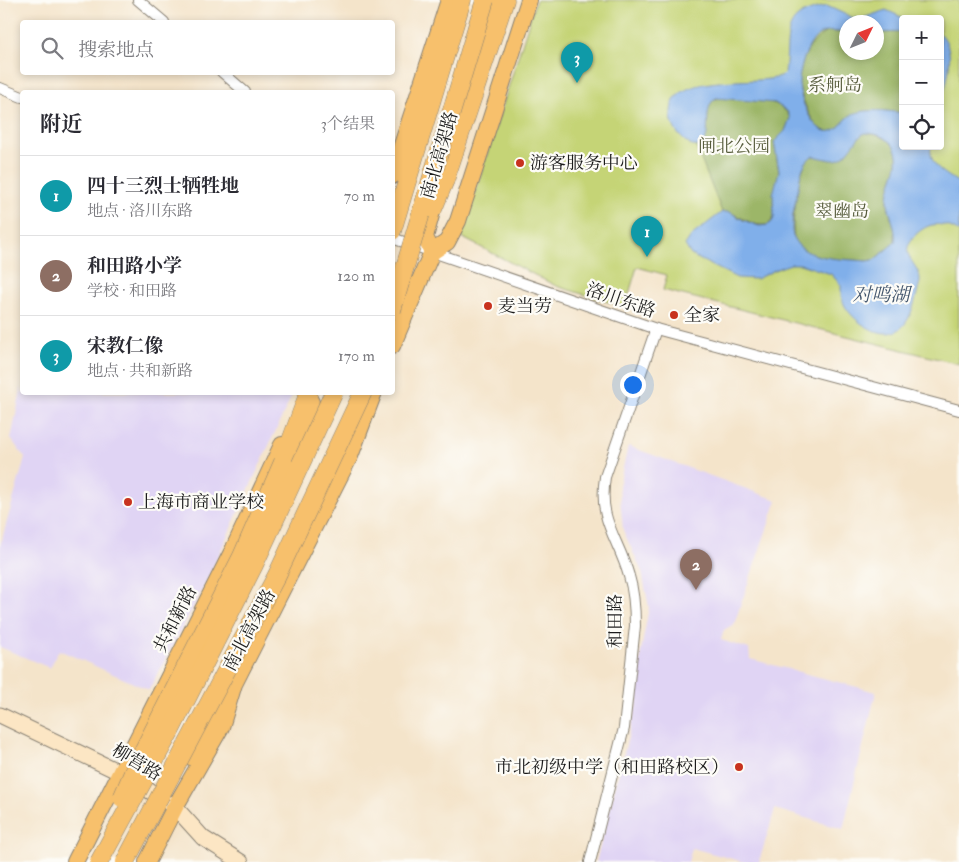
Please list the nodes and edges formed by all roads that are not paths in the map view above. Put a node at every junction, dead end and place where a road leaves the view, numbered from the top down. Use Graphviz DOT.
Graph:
graph roads {
  1 [pos="138,0"];
  2 [pos="449,0"];
  3 [pos="462,0"];
  4 [pos="485,0"];
  5 [pos="495,0"];
  6 [pos="505,0"];
  7 [pos="529,0"];
  8 [pos="162,20"];
  9 [pos="225,75"];
  10 [pos="0,88"];
  11 [pos="243,90"];
  12 [pos="20,96"];
  13 [pos="395,167"];
  14 [pos="395,221"];
  15 [pos="395,239"];
  16 [pos="432,252"];
  17 [pos="404,276"];
  18 [pos="395,302"];
  19 [pos="656,329"];
  20 [pos="395,339"];
  21 [pos="309,395"];
  22 [pos="309,395"];
  23 [pos="333,395"];
  24 [pos="362,395"];
  25 [pos="373,395"];
  26 [pos="959,410"];
  27 [pos="0,715"];
  28 [pos="128,777"];
  29 [pos="170,804"];
  30 [pos="75,862"];
  31 [pos="92,862"];
  32 [pos="99,862"];
  33 [pos="126,862"];
  34 [pos="134,862"];
  35 [pos="147,862"];
  36 [pos="242,862"];
  37 [pos="590,862"];
  1 -- 8 [label="street"];
  2 -- 13 [label="main road"];
  3 -- 14 [label="highway, 南北高架路"];
  4 -- 17 [label="highway, 南北高架路, bridge"];
  5 -- 16 [label="main road"];
  6 -- 17 [label="highway, bridge"];
  7 -- 16 [label="main road"];
  9 -- 11 [label="street"];
  10 -- 12 [label="street"];
  15 -- 16 [label="street, 洛川东路"];
  16 -- 19 [label="street, 洛川东路"];
  16 -- 20 [label="main road"];
  17 -- 18 [label="highway, 南北高架路, bridge"];
  19 -- 26 [label="street, 洛川东路"];
  19 -- 37 [label="street, 和田路"];
  21 -- 32 [label="highway, bridge"];
  22 -- 28 [label="main road, 共和新路"];
  23 -- 32 [label="highway, 南北高架路, bridge"];
  24 -- 33 [label="highway, 南北高架路, bridge"];
  25 -- 29 [label="main road"];
  27 -- 28 [label="main road, 柳营路"];
  28 -- 29 [label="main road, 柳营路"];
  28 -- 30 [label="main road, 共和新路"];
  28 -- 31 [label="main road, 共和新路"];
  29 -- 34 [label="main road"];
  29 -- 35 [label="main road"];
  29 -- 36 [label="main road, 柳营路"];
}
